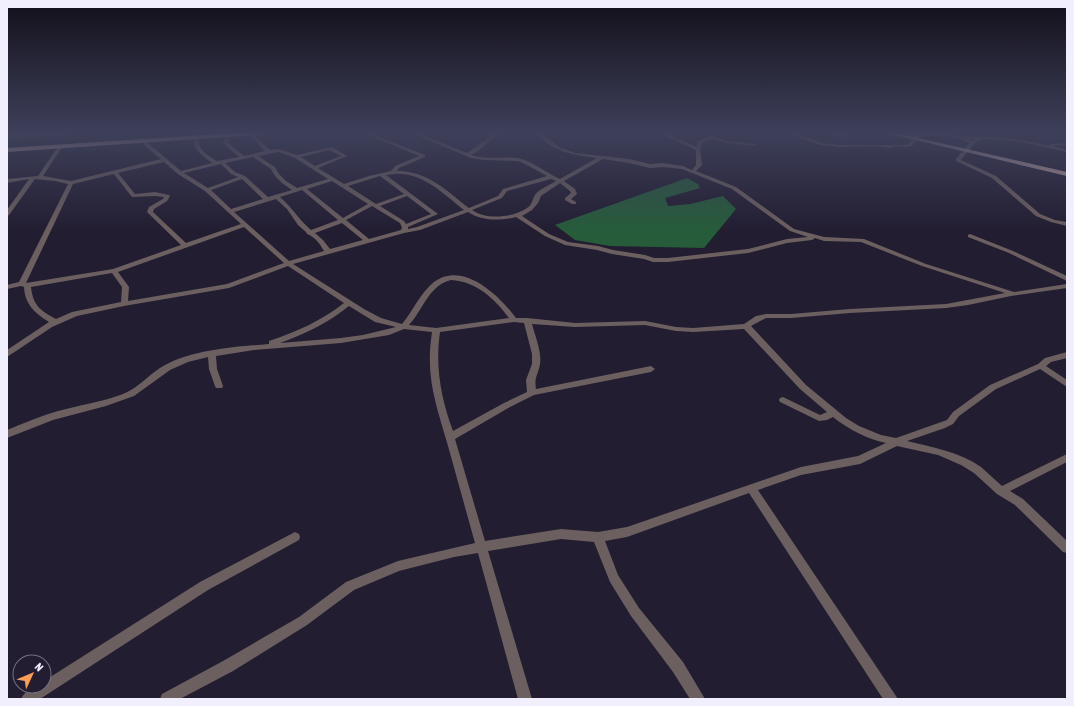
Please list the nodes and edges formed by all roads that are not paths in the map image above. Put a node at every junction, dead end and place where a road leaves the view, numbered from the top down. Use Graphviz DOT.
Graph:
graph roads {
  1 [pos="47,166"];
  2 [pos="140,166"];
  3 [pos="172,166"];
  4 [pos="205,166"];
  5 [pos="224,166"];
  6 [pos="270,166"];
  7 [pos="311,166"];
  8 [pos="319,166"];
  9 [pos="400,166"];
  10 [pos="530,166"];
  11 [pos="588,166"];
  12 [pos="676,166"];
  13 [pos="699,166"];
  14 [pos="970,166"];
  15 [pos="1033,166"];
  16 [pos="314,168"];
  17 [pos="693,171"];
  18 [pos="115,172"];
  19 [pos="180,173"];
  20 [pos="392,174"];
  21 [pos="1067,174"];
  22 [pos="382,175"];
  23 [pos="243,177"];
  24 [pos="550,177"];
  25 [pos="33,178"];
  26 [pos="39,178"];
  27 [pos="333,179"];
  28 [pos="7,181"];
  29 [pos="560,181"];
  30 [pos="532,182"];
  31 [pos="71,183"];
  32 [pos="344,186"];
  33 [pos="304,189"];
  34 [pos="207,190"];
  35 [pos="545,190"];
  36 [pos="297,191"];
  37 [pos="408,194"];
  38 [pos="277,197"];
  39 [pos="267,199"];
  40 [pos="574,203"];
  41 [pos="374,205"];
  42 [pos="468,210"];
  43 [pos="230,211"];
  44 [pos="7,214"];
  45 [pos="517,215"];
  46 [pos="341,221"];
  47 [pos="1067,224"];
  48 [pos="244,225"];
  49 [pos="405,228"];
  50 [pos="310,233"];
  51 [pos="970,236"];
  52 [pos="816,238"];
  53 [pos="368,241"];
  54 [pos="185,246"];
  55 [pos="328,251"];
  56 [pos="288,263"];
  57 [pos="114,271"];
  58 [pos="1067,279"];
  59 [pos="24,285"];
  60 [pos="1067,286"];
  61 [pos="7,287"];
  62 [pos="1012,294"];
  63 [pos="349,302"];
  64 [pos="124,304"];
  65 [pos="514,320"];
  66 [pos="527,320"];
  67 [pos="55,322"];
  68 [pos="746,326"];
  69 [pos="404,327"];
  70 [pos="436,330"];
  71 [pos="262,346"];
  72 [pos="7,354"];
  73 [pos="212,354"];
  74 [pos="1067,355"];
  75 [pos="1041,366"];
  76 [pos="651,370"];
  77 [pos="1067,384"];
  78 [pos="219,386"];
  79 [pos="532,393"];
  80 [pos="783,400"];
  81 [pos="833,412"];
  82 [pos="7,434"];
  83 [pos="450,437"];
  84 [pos="897,442"];
  85 [pos="1067,458"];
  86 [pos="752,489"];
  87 [pos="1001,491"];
  88 [pos="295,537"];
  89 [pos="598,537"];
  90 [pos="481,546"];
  91 [pos="1067,548"];
  92 [pos="28,699"];
  93 [pos="167,699"];
  94 [pos="525,699"];
  95 [pos="698,699"];
  96 [pos="891,699"];
  1 -- 26 [label="street"];
  2 -- 18 [label="street"];
  3 -- 19 [label="street"];
  4 -- 19 [label="street"];
  5 -- 23 [label="street"];
  6 -- 36 [label="street"];
  7 -- 16 [label="street"];
  8 -- 16 [label="street"];
  9 -- 20 [label="street"];
  10 -- 24 [label="street"];
  11 -- 29 [label="street"];
  12 -- 17 [label="street"];
  13 -- 17 [label="street"];
  14 -- 47 [label="street"];
  15 -- 21 [label="highway"];
  16 -- 27 [label="street"];
  17 -- 52 [label="street"];
  18 -- 31 [label="street"];
  18 -- 54 [label="street"];
  19 -- 34 [label="street"];
  20 -- 22 [label="street"];
  20 -- 42 [label="street"];
  22 -- 32 [label="street"];
  22 -- 37 [label="street"];
  23 -- 34 [label="street"];
  23 -- 39 [label="street"];
  24 -- 29 [label="street"];
  24 -- 30 [label="street"];
  25 -- 26 [label="street"];
  25 -- 28 [label="street"];
  25 -- 44 [label="street"];
  26 -- 31 [label="street"];
  27 -- 32 [label="street"];
  27 -- 33 [label="street"];
  29 -- 35 [label="street"];
  29 -- 40 [label="street"];
  30 -- 35 [label="street"];
  30 -- 42 [label="street"];
  31 -- 59 [label="street"];
  32 -- 41 [label="street"];
  33 -- 36 [label="street"];
  33 -- 46 [label="street"];
  34 -- 43 [label="street"];
  35 -- 45 [label="street"];
  36 -- 38 [label="street"];
  37 -- 41 [label="street"];
  37 -- 49 [label="street"];
  38 -- 39 [label="street"];
  38 -- 50 [label="street"];
  39 -- 43 [label="street"];
  41 -- 46 [label="street"];
  41 -- 49 [label="street"];
  42 -- 45 [label="street"];
  42 -- 49 [label="street"];
  43 -- 48 [label="street"];
  45 -- 52 [label="street"];
  46 -- 50 [label="street"];
  46 -- 53 [label="street"];
  48 -- 54 [label="street"];
  48 -- 56 [label="street"];
  49 -- 53 [label="street"];
  50 -- 55 [label="street"];
  51 -- 58 [label="street"];
  52 -- 62 [label="street"];
  53 -- 55 [label="street"];
  54 -- 57 [label="street"];
  55 -- 56 [label="street"];
  56 -- 63 [label="street"];
  56 -- 64 [label="street"];
  57 -- 59 [label="street"];
  57 -- 64 [label="street"];
  59 -- 61 [label="street"];
  59 -- 67 [label="street"];
  60 -- 62 [label="street"];
  62 -- 68 [label="street"];
  63 -- 69 [label="street"];
  63 -- 71 [label="street"];
  64 -- 67 [label="street"];
  65 -- 66 [label="street"];
  65 -- 69 [label="street"];
  65 -- 70 [label="street"];
  66 -- 68 [label="street"];
  66 -- 79 [label="street"];
  67 -- 72 [label="street"];
  68 -- 81 [label="street"];
  69 -- 70 [label="street"];
  69 -- 71 [label="street"];
  70 -- 83 [label="street"];
  71 -- 73 [label="street"];
  73 -- 78 [label="street"];
  73 -- 82 [label="street"];
  74 -- 75 [label="street"];
  75 -- 77 [label="street"];
  75 -- 84 [label="street"];
  76 -- 79 [label="street"];
  79 -- 83 [label="street"];
  80 -- 81 [label="street"];
  81 -- 84 [label="street"];
  83 -- 90 [label="street"];
  84 -- 86 [label="street"];
  84 -- 87 [label="street"];
  85 -- 87 [label="street"];
  86 -- 89 [label="street"];
  86 -- 96 [label="street"];
  87 -- 91 [label="street"];
  88 -- 92 [label="street"];
  89 -- 90 [label="street"];
  89 -- 95 [label="street"];
  90 -- 93 [label="street"];
  90 -- 94 [label="street"];
}
